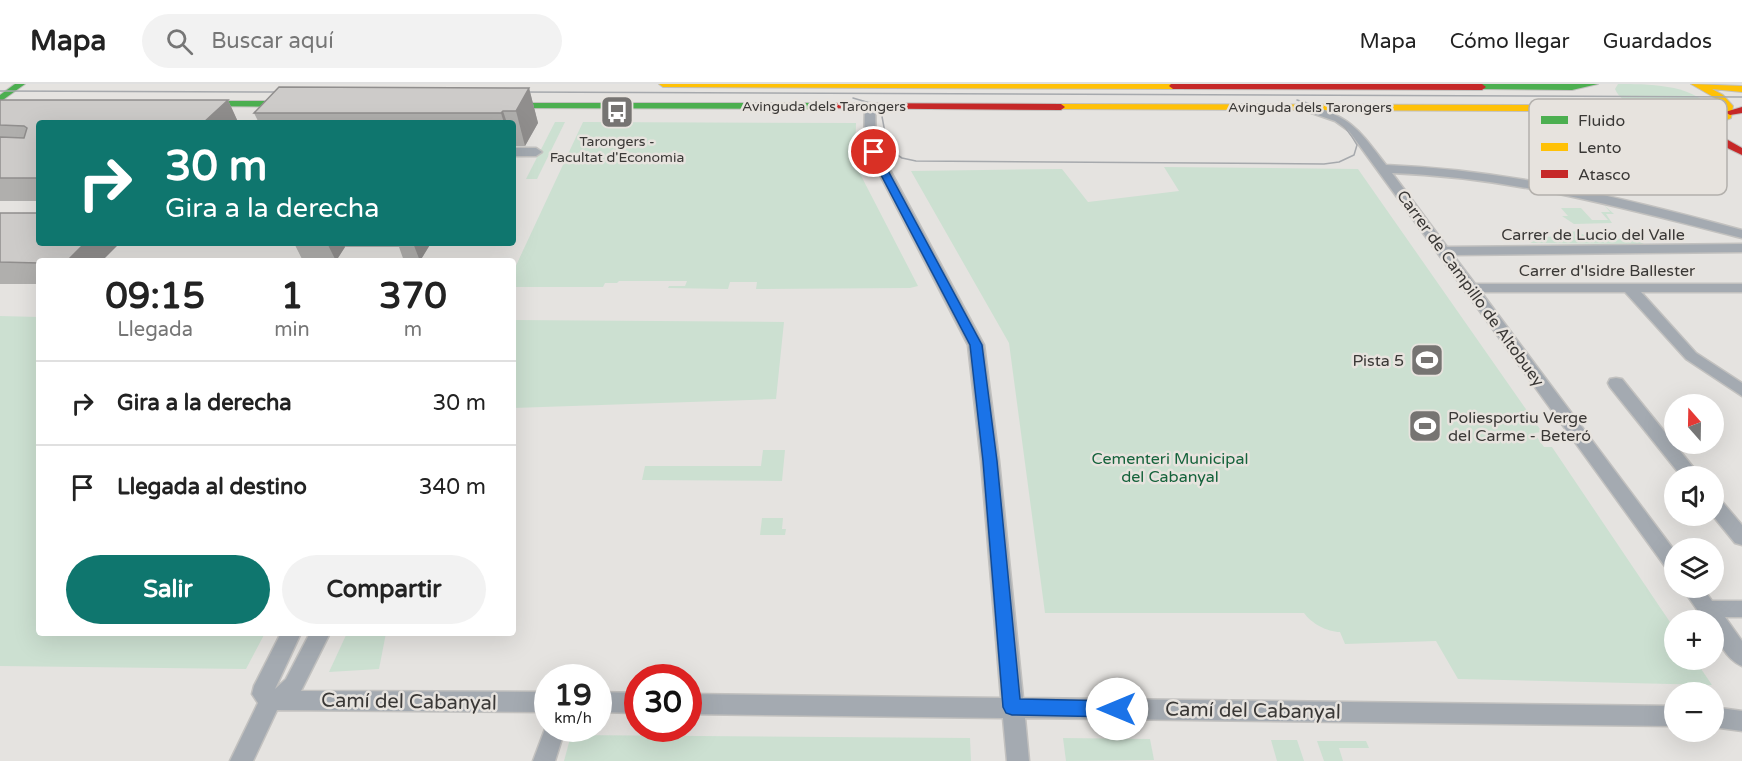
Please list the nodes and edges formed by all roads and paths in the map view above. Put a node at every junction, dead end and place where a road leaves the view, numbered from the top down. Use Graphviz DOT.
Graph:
graph roads {
  1 [pos="21,84"];
  2 [pos="663,84"];
  3 [pos="1594,84"];
  4 [pos="1698,85"];
  5 [pos="1742,89"];
  6 [pos="1606,99"];
  7 [pos="1723,99"];
  8 [pos="0,101"];
  9 [pos="17,103"];
  10 [pos="180,104"];
  11 [pos="310,104"];
  12 [pos="483,105"];
  13 [pos="870,106"];
  14 [pos="1307,108"];
  15 [pos="1364,108"];
  16 [pos="1529,108"];
  17 [pos="1730,115"];
  18 [pos="1353,129"];
  19 [pos="1742,138"];
  20 [pos="1727,143"];
  21 [pos="516,152"];
  22 [pos="1742,152"];
  23 [pos="516,158"];
  24 [pos="1384,169"];
  25 [pos="1529,183"];
  26 [pos="1586,195"];
  27 [pos="1715,227"];
  28 [pos="1742,234"];
  29 [pos="1738,249"];
  30 [pos="1444,251"];
  31 [pos="1472,288"];
  32 [pos="1629,288"];
  33 [pos="1742,288"];
  34 [pos="1616,384"];
  35 [pos="1742,391"];
  36 [pos="1683,466"];
  37 [pos="1724,516"];
  38 [pos="1742,538"];
  39 [pos="1664,550"];
  40 [pos="1699,598"];
  41 [pos="1707,609"];
  42 [pos="1742,609"];
  43 [pos="290,636"];
  44 [pos="318,636"];
  45 [pos="1742,657"];
  46 [pos="271,700"];
  47 [pos="534,702"];
  48 [pos="702,704"];
  49 [pos="1012,707"];
  50 [pos="1664,716"];
  51 [pos="550,742"];
  52 [pos="241,761"];
  53 [pos="544,761"];
  54 [pos="1018,761"];
  1 -- 8 [label="main road"];
  2 -- 3 [label="main road, Avinguda dels Tarongers"];
  3 -- 6 [label="main road"];
  4 -- 5 [label="main road"];
  4 -- 7 [label="main road"];
  8 -- 9 [label="main road"];
  10 -- 11 [label="main road"];
  12 -- 13 [label="main road, Avinguda dels Tarongers"];
  13 -- 14 [label="main road, Avinguda dels Tarongers"];
  13 -- 49 [label="street"];
  14 -- 15 [label="main road, Avinguda dels Tarongers"];
  14 -- 18 [label="street, Carrer de Campillo de Altobuey"];
  15 -- 16 [label="main road, Avinguda dels Tarongers"];
  15 -- 18 [label="street"];
  17 -- 19 [label="main road"];
  18 -- 24 [label="street, Carrer de Campillo de Altobuey"];
  20 -- 22 [label="main road"];
  21 -- 23 [label="street"];
  24 -- 25 [label="street"];
  24 -- 30 [label="street, Carrer de Campillo de Altobuey"];
  26 -- 27 [label="street"];
  27 -- 28 [label="street"];
  27 -- 29 [label="street"];
  29 -- 30 [label="street, Carrer de Lucio del Valle"];
  30 -- 31 [label="street, Carrer de Campillo de Altobuey"];
  31 -- 32 [label="street, Carrer d'Isidre Ballester"];
  31 -- 39 [label="street, Carrer de Campillo de Altobuey"];
  32 -- 33 [label="street, Carrer d'Isidre Ballester"];
  32 -- 35 [label="street"];
  34 -- 36 [label="street"];
  37 -- 38 [label="street"];
  40 -- 41 [label="street"];
  41 -- 42 [label="street"];
  41 -- 45 [label="street"];
  43 -- 46 [label="street"];
  44 -- 46 [label="street"];
  46 -- 47 [label="street, Camí del Cabanyal"];
  46 -- 52 [label="street"];
  48 -- 49 [label="street, Camí del Cabanyal"];
  49 -- 50 [label="street, Camí del Cabanyal"];
  49 -- 54 [label="street"];
  51 -- 53 [label="street"];
}
